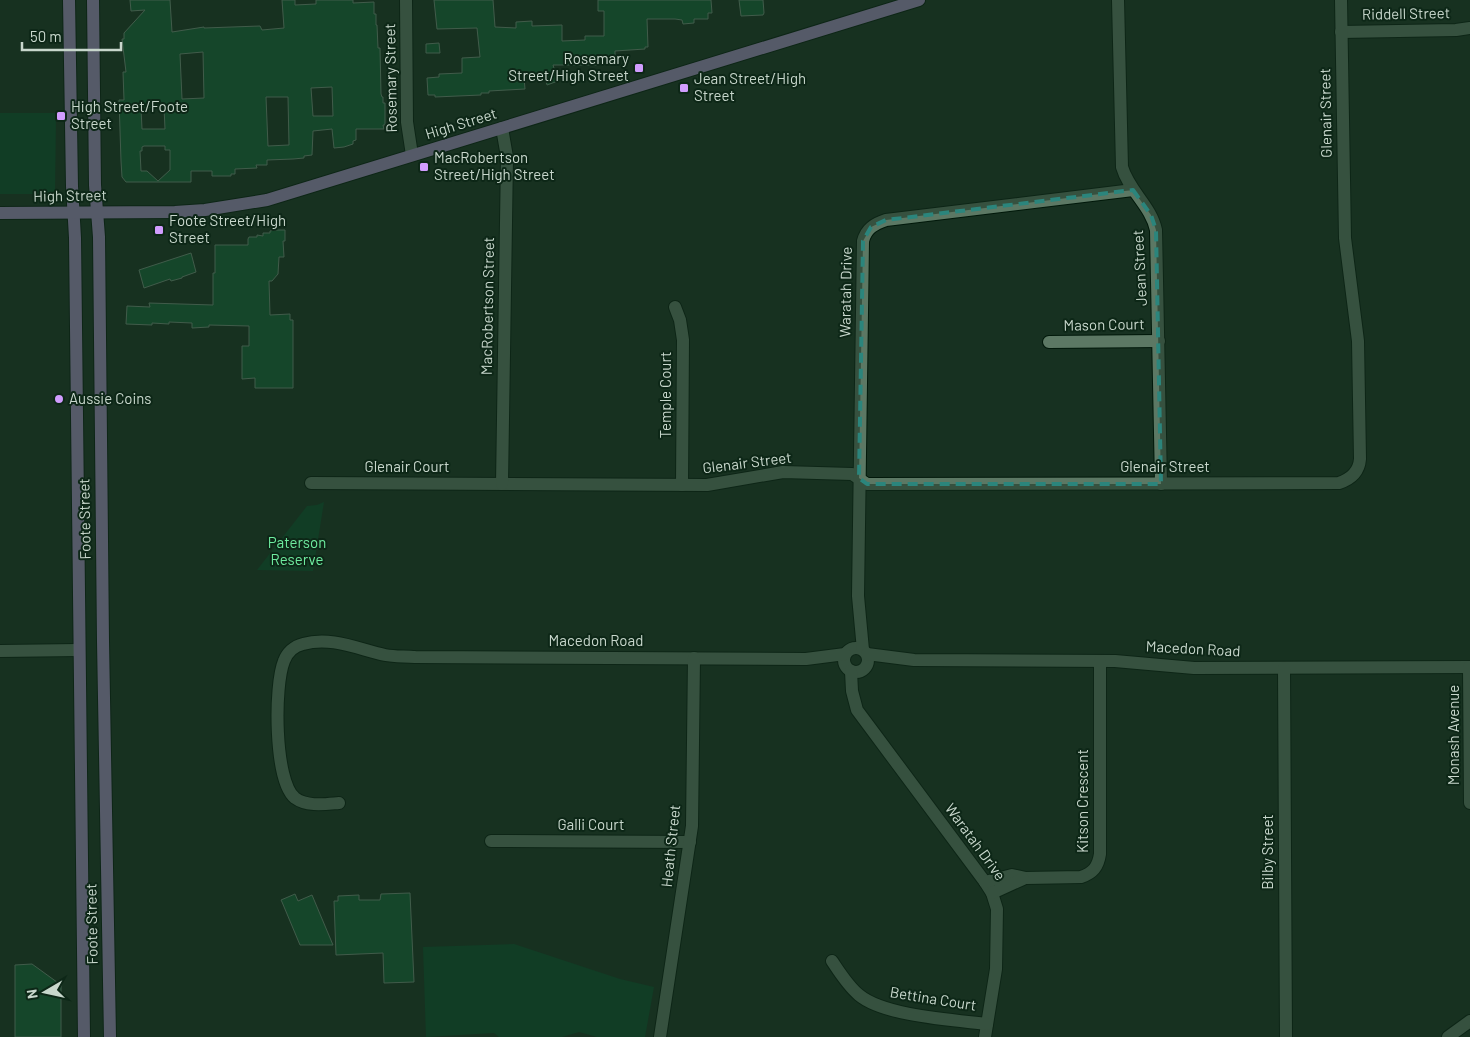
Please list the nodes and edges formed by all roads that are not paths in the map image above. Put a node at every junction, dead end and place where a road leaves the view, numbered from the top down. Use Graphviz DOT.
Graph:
graph roads {
  1 [pos="69,0"];
  2 [pos="93,0"];
  3 [pos="406,0"];
  4 [pos="920,0"];
  5 [pos="1118,0"];
  6 [pos="1341,0"];
  7 [pos="1470,28"];
  8 [pos="1342,32"];
  9 [pos="502,128"];
  10 [pos="412,155"];
  11 [pos="1133,190"];
  12 [pos="73,212"];
  13 [pos="97,212"];
  14 [pos="0,213"];
  15 [pos="675,307"];
  16 [pos="1159,341"];
  17 [pos="1049,342"];
  18 [pos="859,478"];
  19 [pos="311,483"];
  20 [pos="502,484"];
  21 [pos="1161,484"];
  22 [pos="682,485"];
  23 [pos="79,650"];
  24 [pos="0,651"];
  25 [pos="694,658"];
  26 [pos="856,660"];
  27 [pos="1100,661"];
  28 [pos="1470,667"];
  29 [pos="1284,668"];
  30 [pos="339,803"];
  31 [pos="1470,803"];
  32 [pos="491,841"];
  33 [pos="690,842"];
  34 [pos="989,888"];
  35 [pos="832,961"];
  36 [pos="1470,1021"];
  37 [pos="986,1031"];
  38 [pos="111,1035"];
  39 [pos="84,1037"];
  40 [pos="660,1037"];
  41 [pos="1286,1037"];
  42 [pos="1448,1037"];
  1 -- 12 [label="main road, Foote Street"];
  2 -- 13 [label="main road, Foote Street"];
  3 -- 10 [label="street, Rosemary Street"];
  4 -- 9 [label="main road, High Street"];
  5 -- 11 [label="street, Jean Street"];
  6 -- 8 [label="street, Glenair Street"];
  7 -- 8 [label="street, Riddell Street"];
  8 -- 21 [label="street, Glenair Street"];
  9 -- 10 [label="main road, High Street"];
  9 -- 20 [label="street, MacRobertson Street"];
  10 -- 13 [label="main road, High Street"];
  11 -- 16 [label="street, Jean Street"];
  11 -- 18 [label="street, Waratah Drive"];
  12 -- 13 [label="main road, High Street"];
  12 -- 14 [label="main road, High Street"];
  12 -- 23 [label="main road, Foote Street"];
  13 -- 38 [label="main road, Foote Street"];
  15 -- 22 [label="street, Temple Court"];
  16 -- 17 [label="street, Mason Court"];
  16 -- 21 [label="street, Jean Street"];
  18 -- 21 [label="street, Glenair Street"];
  18 -- 22 [label="street, Glenair Street"];
  18 -- 26 [label="street, Waratah Drive"];
  19 -- 20 [label="street, Glenair Court"];
  20 -- 22 [label="street, Glenair Street"];
  23 -- 24 [label="street"];
  23 -- 39 [label="main road, Foote Street"];
  25 -- 26 [label="street, Macedon Road"];
  25 -- 30 [label="street, Macedon Road"];
  25 -- 33 [label="street, Heath Street"];
  26 -- 27 [label="street, Macedon Road"];
  26 -- 34 [label="street, Waratah Drive"];
  27 -- 29 [label="street, Macedon Road"];
  27 -- 34 [label="street, Kitson Crescent"];
  28 -- 29 [label="street, Macedon Road"];
  28 -- 31 [label="street, Monash Avenue"];
  29 -- 41 [label="street, Bilby Street"];
  32 -- 33 [label="street, Galli Court"];
  33 -- 40 [label="street, Heath Street"];
  34 -- 37 [label="street, Waratah Drive"];
  35 -- 37 [label="street, Bettina Court"];
  36 -- 42 [label="street"];
}
